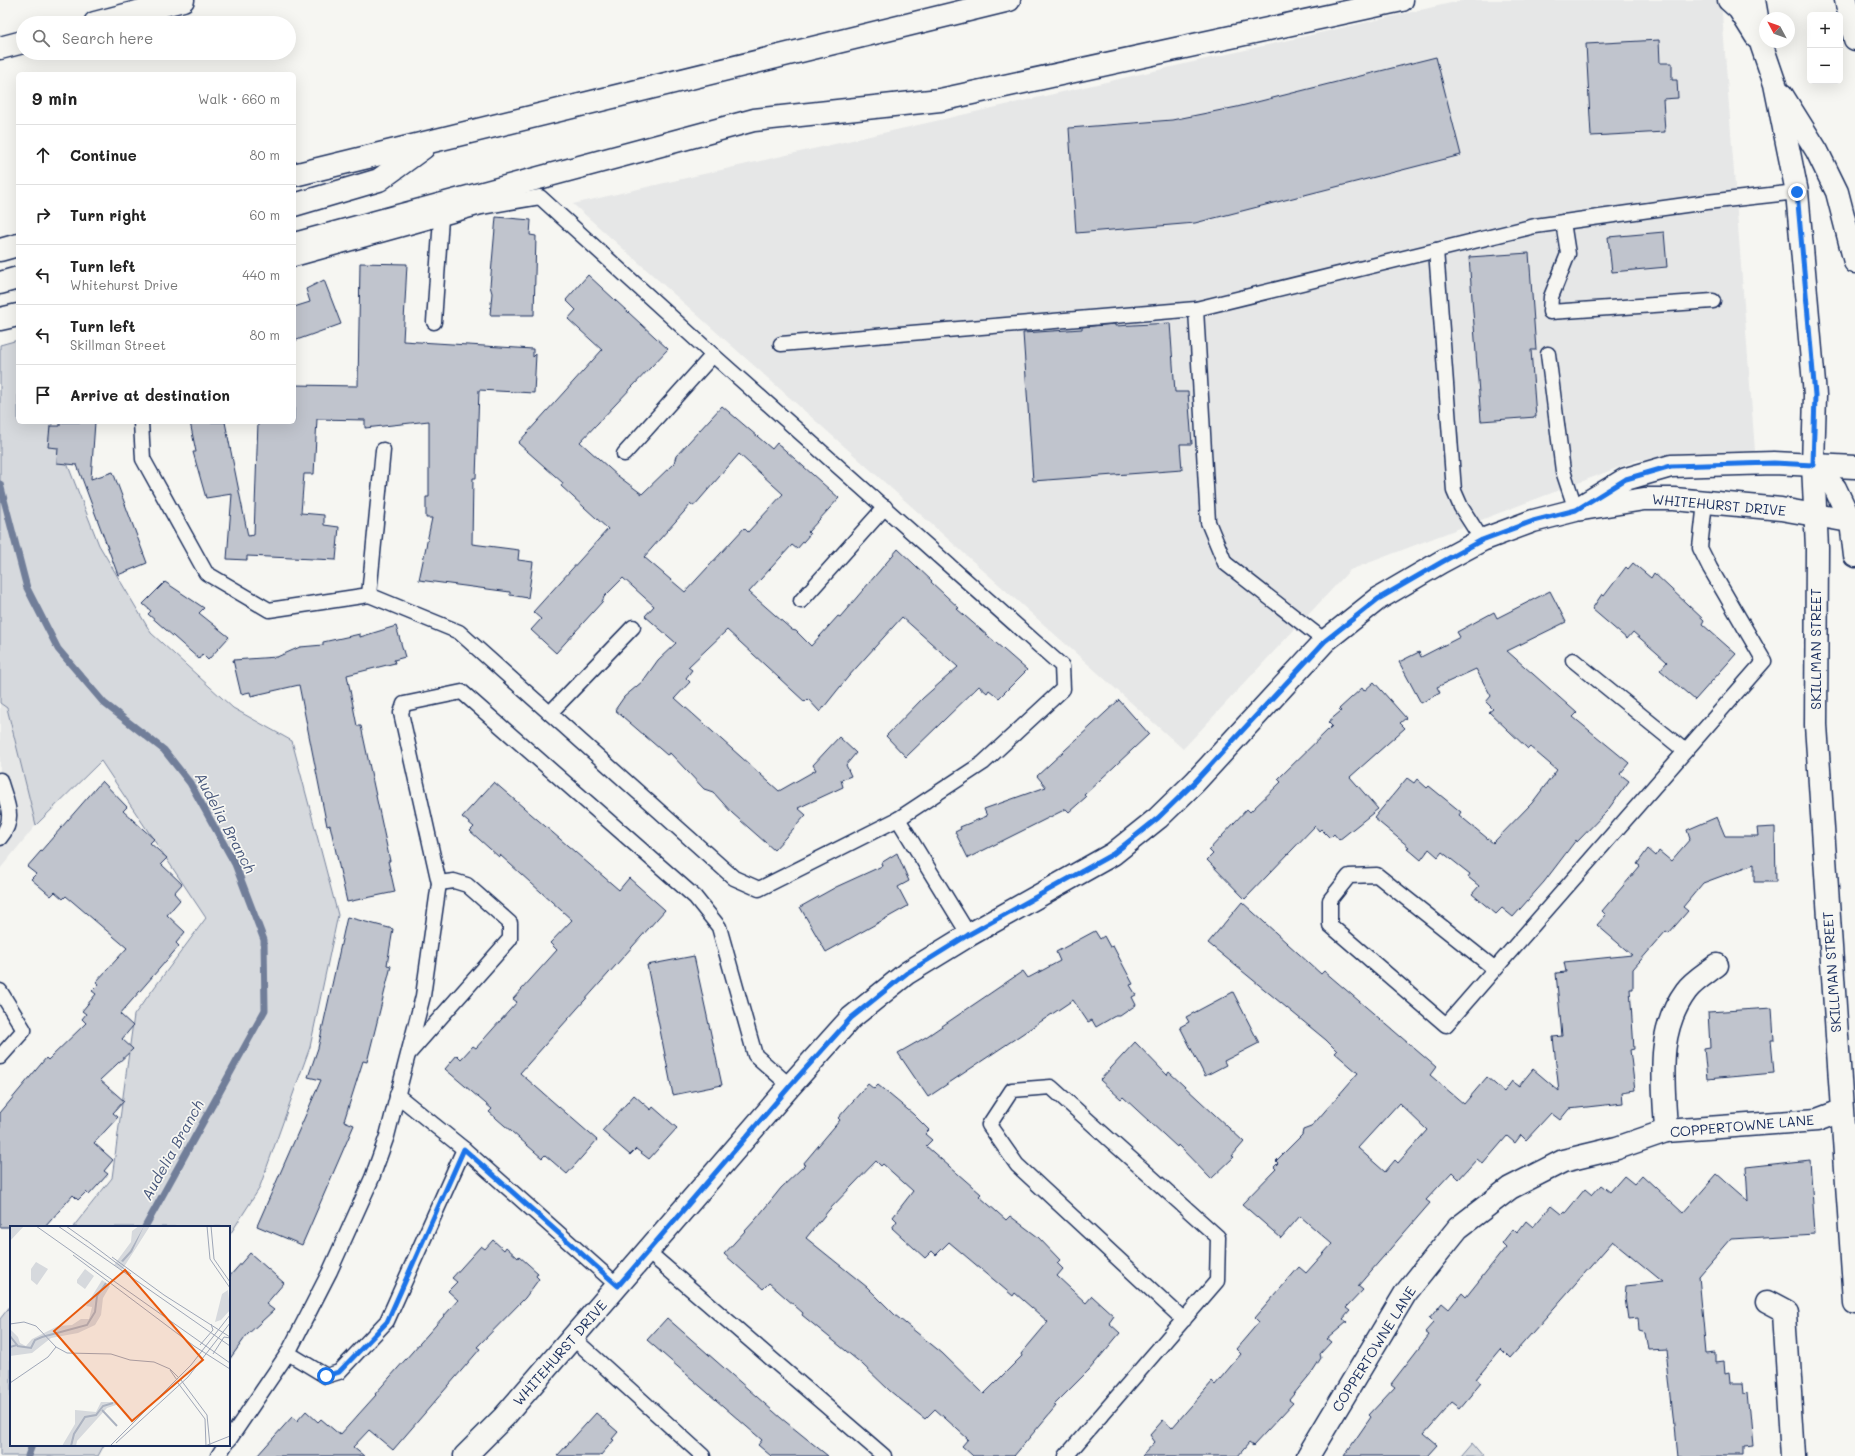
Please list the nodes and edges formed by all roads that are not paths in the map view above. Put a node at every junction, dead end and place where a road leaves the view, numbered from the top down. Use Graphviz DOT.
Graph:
graph roads {
  1 [pos="182,0"];
  2 [pos="1009,0"];
  3 [pos="1402,0"];
  4 [pos="1729,0"];
  5 [pos="1754,0"];
  6 [pos="1846,0"];
  7 [pos="122,16"];
  8 [pos="1759,29"];
  9 [pos="1855,39"];
  10 [pos="1759,41"];
  11 [pos="16,44"];
  12 [pos="0,48"];
  13 [pos="1763,48"];
  14 [pos="1775,84"];
  15 [pos="433,142"];
  16 [pos="296,175"];
  17 [pos="1797,192"];
  18 [pos="296,203"];
  19 [pos="441,218"];
  20 [pos="1563,222"];
  21 [pos="296,243"];
  22 [pos="16,246"];
  23 [pos="0,250"];
  24 [pos="1436,250"];
  25 [pos="296,257"];
  26 [pos="1855,262"];
  27 [pos="16,279"];
  28 [pos="0,283"];
  29 [pos="1713,301"];
  30 [pos="1196,309"];
  31 [pos="16,315"];
  32 [pos="0,319"];
  33 [pos="434,322"];
  34 [pos="781,344"];
  35 [pos="1548,354"];
  36 [pos="714,356"];
  37 [pos="141,424"];
  38 [pos="382,450"];
  39 [pos="624,454"];
  40 [pos="1813,465"];
  41 [pos="1855,467"];
  42 [pos="1704,502"];
  43 [pos="885,507"];
  44 [pos="1576,510"];
  45 [pos="1815,514"];
  46 [pos="1853,522"];
  47 [pos="1482,540"];
  48 [pos="1855,556"];
  49 [pos="370,595"];
  50 [pos="800,602"];
  51 [pos="633,627"];
  52 [pos="1325,641"];
  53 [pos="1573,660"];
  54 [pos="550,713"];
  55 [pos="1685,751"];
  56 [pos="0,780"];
  57 [pos="898,819"];
  58 [pos="3,834"];
  59 [pos="439,883"];
  60 [pos="968,935"];
  61 [pos="1717,965"];
  62 [pos="1495,969"];
  63 [pos="0,991"];
  64 [pos="407,1055"];
  65 [pos="0,1057"];
  66 [pos="790,1086"];
  67 [pos="397,1095"];
  68 [pos="1841,1111"];
  69 [pos="1666,1131"];
  70 [pos="464,1149"];
  71 [pos="647,1252"];
  72 [pos="618,1286"];
  73 [pos="1855,1302"];
  74 [pos="1766,1303"];
  75 [pos="1184,1320"];
  76 [pos="573,1338"];
  77 [pos="288,1352"];
  78 [pos="230,1439"];
  79 [pos="225,1446"];
  80 [pos="218,1456"];
  81 [pos="465,1456"];
  82 [pos="703,1456"];
  83 [pos="884,1456"];
  84 [pos="1066,1456"];
  85 [pos="1308,1456"];
  86 [pos="1794,1456"];
  1 -- 7 [label="main road"];
  2 -- 15 [label="main road"];
  3 -- 21 [label="main road"];
  4 -- 10 [label="main road"];
  5 -- 8 [label="main road, SKILLMAN STREET"];
  6 -- 9 [label="main road"];
  11 -- 12 [label="main road"];
  13 -- 14 [label="main road, SKILLMAN STREET"];
  14 -- 17 [label="main road, SKILLMAN STREET"];
  14 -- 26 [label="main road"];
  15 -- 16 [label="main road"];
  15 -- 18 [label="main road"];
  17 -- 20 [label="lane"];
  17 -- 40 [label="main road, SKILLMAN STREET"];
  19 -- 25 [label="lane"];
  19 -- 33 [label="lane"];
  19 -- 36 [label="lane"];
  20 -- 24 [label="lane"];
  20 -- 29 [label="lane"];
  22 -- 23 [label="main road"];
  24 -- 30 [label="lane"];
  24 -- 47 [label="lane"];
  27 -- 28 [label="main road"];
  30 -- 34 [label="lane"];
  30 -- 52 [label="lane"];
  31 -- 32 [label="main road"];
  35 -- 44 [label="lane"];
  36 -- 39 [label="lane"];
  36 -- 43 [label="lane"];
  37 -- 49 [label="lane"];
  38 -- 49 [label="lane"];
  40 -- 41 [label="main road, WHITEHURST DRIVE"];
  40 -- 44 [label="main road, WHITEHURST DRIVE"];
  40 -- 45 [label="main road, SKILLMAN STREET"];
  40 -- 46 [label="main road"];
  42 -- 44 [label="main road, WHITEHURST DRIVE"];
  42 -- 45 [label="main road, WHITEHURST DRIVE"];
  42 -- 55 [label="lane"];
  43 -- 50 [label="lane"];
  43 -- 57 [label="lane"];
  44 -- 47 [label="main road, WHITEHURST DRIVE"];
  45 -- 46 [label="main road, WHITEHURST DRIVE"];
  45 -- 68 [label="main road, SKILLMAN STREET"];
  46 -- 48 [label="main road"];
  47 -- 52 [label="main road, WHITEHURST DRIVE"];
  49 -- 54 [label="lane"];
  51 -- 54 [label="lane"];
  52 -- 60 [label="main road, WHITEHURST DRIVE"];
  53 -- 55 [label="lane"];
  54 -- 57 [label="lane"];
  55 -- 62 [label="lane"];
  56 -- 58 [label="lane"];
  57 -- 60 [label="lane"];
  59 -- 64 [label="lane"];
  59 -- 64 [label="lane"];
  59 -- 66 [label="lane"];
  60 -- 66 [label="main road, WHITEHURST DRIVE"];
  61 -- 69 [label="main road"];
  62 -- 62 [label="lane"];
  63 -- 65 [label="lane"];
  64 -- 67 [label="lane"];
  66 -- 71 [label="main road, WHITEHURST DRIVE"];
  67 -- 70 [label="lane"];
  67 -- 77 [label="lane"];
  68 -- 69 [label="main road, COPPERTOWNE LANE"];
  68 -- 73 [label="main road, SKILLMAN STREET"];
  69 -- 85 [label="main road, COPPERTOWNE LANE"];
  70 -- 72 [label="lane"];
  70 -- 77 [label="lane"];
  71 -- 72 [label="main road, WHITEHURST DRIVE"];
  71 -- 83 [label="lane"];
  72 -- 76 [label="main road, WHITEHURST DRIVE"];
  74 -- 86 [label="main road"];
  75 -- 75 [label="lane"];
  75 -- 84 [label="lane"];
  76 -- 81 [label="main road, WHITEHURST DRIVE"];
  76 -- 82 [label="lane"];
  77 -- 78 [label="lane"];
  79 -- 80 [label="lane"];
}
